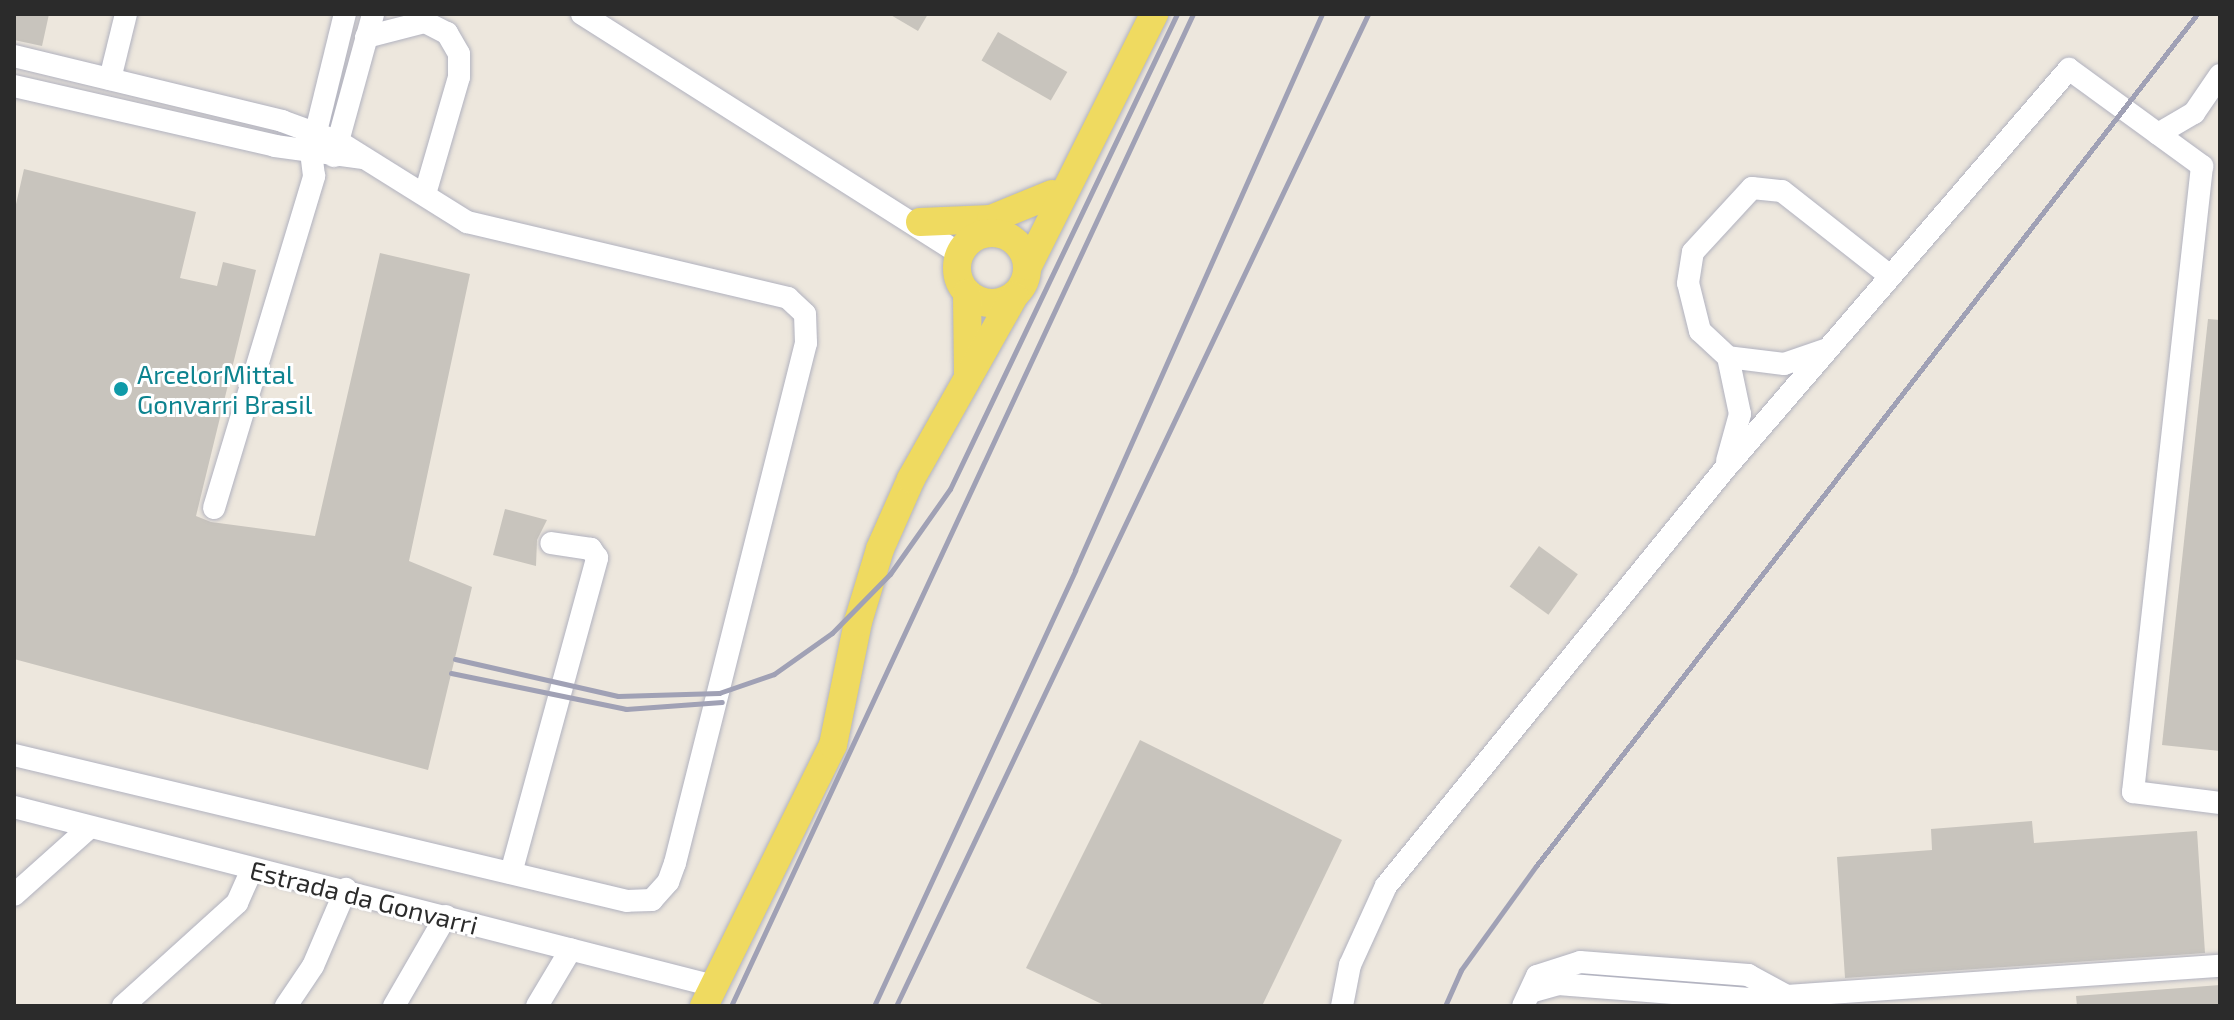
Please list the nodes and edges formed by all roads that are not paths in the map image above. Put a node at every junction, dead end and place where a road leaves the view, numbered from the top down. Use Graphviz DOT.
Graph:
graph roads {
  1 [pos="126,14"];
  2 [pos="345,14"];
  3 [pos="373,14"];
  4 [pos="582,14"];
  5 [pos="1154,14"];
  6 [pos="366,37"];
  7 [pos="14,56"];
  8 [pos="2220,75"];
  9 [pos="110,79"];
  10 [pos="14,86"];
  11 [pos="2158,134"];
  12 [pos="313,143"];
  13 [pos="336,150"];
  14 [pos="1072,172"];
  15 [pos="314,176"];
  16 [pos="425,194"];
  17 [pos="1052,194"];
  18 [pos="889,209"];
  19 [pos="920,222"];
  20 [pos="996,233"];
  21 [pos="964,248"];
  22 [pos="1890,276"];
  23 [pos="1022,282"];
  24 [pos="967,293"];
  25 [pos="1827,349"];
  26 [pos="1728,357"];
  27 [pos="968,376"];
  28 [pos="1724,470"];
  29 [pos="214,508"];
  30 [pos="551,543"];
  31 [pos="880,549"];
  32 [pos="14,755"];
  33 [pos="2220,803"];
  34 [pos="14,807"];
  35 [pos="90,827"];
  36 [pos="252,869"];
  37 [pos="511,873"];
  38 [pos="346,889"];
  39 [pos="14,895"];
  40 [pos="446,916"];
  41 [pos="571,949"];
  42 [pos="2220,966"];
  43 [pos="709,996"];
  44 [pos="1524,1000"];
  45 [pos="1783,1003"];
  46 [pos="123,1006"];
  47 [pos="286,1006"];
  48 [pos="394,1006"];
  49 [pos="537,1006"];
  50 [pos="1342,1006"];
  1 -- 9 [label="street"];
  2 -- 12 [label="street"];
  3 -- 6 [label="street"];
  4 -- 18 [label="street"];
  5 -- 14 [label="main road"];
  6 -- 13 [label="street"];
  6 -- 16 [label="street"];
  7 -- 9 [label="street"];
  8 -- 11 [label="street"];
  9 -- 12 [label="street"];
  10 -- 12 [label="street"];
  11 -- 22 [label="street"];
  11 -- 33 [label="street"];
  12 -- 13 [label="street"];
  12 -- 15 [label="street"];
  13 -- 15 [label="street"];
  13 -- 16 [label="street"];
  14 -- 17 [label="main road"];
  14 -- 23 [label="main road"];
  15 -- 29 [label="street"];
  16 -- 37 [label="street"];
  17 -- 19 [label="main road"];
  17 -- 20 [label="main road"];
  18 -- 19 [label="street"];
  18 -- 21 [label="street"];
  19 -- 21 [label="street"];
  20 -- 21 [label="main road"];
  20 -- 23 [label="main road"];
  21 -- 24 [label="main road"];
  22 -- 25 [label="street"];
  22 -- 26 [label="street"];
  23 -- 24 [label="main road"];
  23 -- 27 [label="main road"];
  23 -- 31 [label="street"];
  24 -- 27 [label="main road"];
  25 -- 26 [label="street"];
  25 -- 28 [label="street"];
  26 -- 28 [label="street"];
  27 -- 31 [label="main road"];
  28 -- 50 [label="street"];
  30 -- 37 [label="street"];
  31 -- 43 [label="main road"];
  32 -- 37 [label="street"];
  34 -- 35 [label="street, Estrada da Gonvarri"];
  35 -- 36 [label="street, Estrada da Gonvarri"];
  35 -- 39 [label="street"];
  36 -- 38 [label="street, Estrada da Gonvarri"];
  36 -- 46 [label="street"];
  38 -- 40 [label="street, Estrada da Gonvarri"];
  38 -- 47 [label="street"];
  40 -- 41 [label="street, Estrada da Gonvarri"];
  40 -- 48 [label="street"];
  41 -- 43 [label="street, Estrada da Gonvarri"];
  41 -- 49 [label="street"];
  42 -- 45 [label="street"];
  44 -- 45 [label="street"];
}
